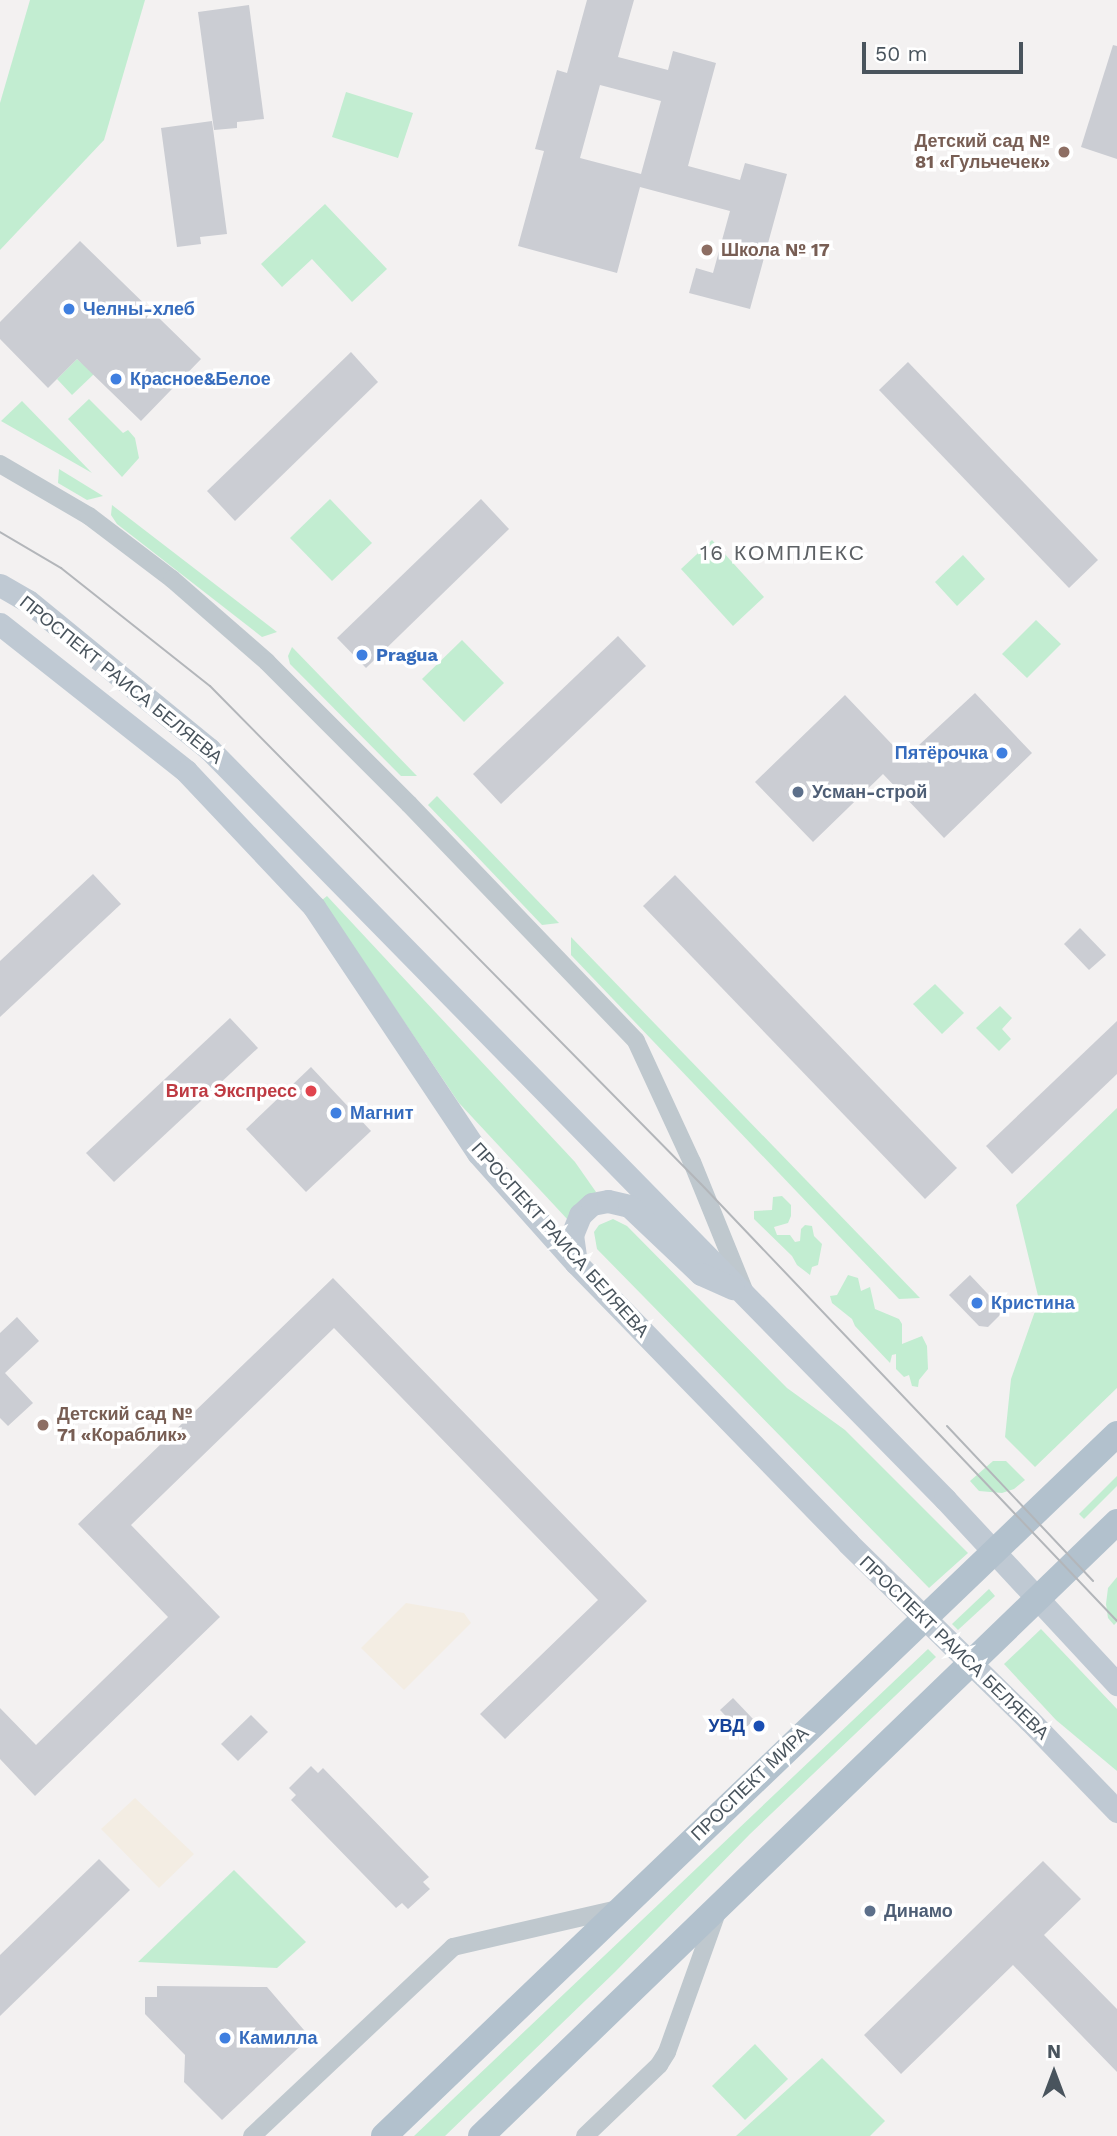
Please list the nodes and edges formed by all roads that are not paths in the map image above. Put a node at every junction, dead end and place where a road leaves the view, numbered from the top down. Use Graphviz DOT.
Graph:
graph roads {
  1 [pos="0,464"];
  2 [pos="0,585"];
  3 [pos="0,624"];
  4 [pos="576,1263"];
  5 [pos="745,1293"];
  6 [pos="1117,1434"];
  7 [pos="1117,1522"];
  8 [pos="994,1552"];
  9 [pos="1037,1598"];
  10 [pos="924,1618"];
  11 [pos="970,1663"];
  12 [pos="1117,1684"];
  13 [pos="1117,1811"];
  14 [pos="720,1906"];
  15 [pos="621,1909"];
  16 [pos="252,2136"];
  17 [pos="384,2136"];
  18 [pos="481,2136"];
  19 [pos="585,2136"];
  1 -- 5 [label="street"];
  2 -- 5 [label="street, ПРОСПЕКТ РАИСА БЕЛЯЕВА"];
  3 -- 4 [label="street, ПРОСПЕКТ РАИСА БЕЛЯЕВА"];
  4 -- 5 [label="street"];
  4 -- 10 [label="street, ПРОСПЕКТ РАИСА БЕЛЯЕВА"];
  5 -- 8 [label="street, ПРОСПЕКТ РАИСА БЕЛЯЕВА"];
  6 -- 8 [label="main road, ПРОСПЕКТ МИРА"];
  7 -- 9 [label="main road"];
  8 -- 9 [label="street, ПРОСПЕКТ РАИСА БЕЛЯЕВА"];
  8 -- 10 [label="main road, ПРОСПЕКТ МИРА"];
  9 -- 11 [label="main road"];
  9 -- 12 [label="street, ПРОСПЕКТ РАИСА БЕЛЯЕВА"];
  10 -- 11 [label="street, ПРОСПЕКТ РАИСА БЕЛЯЕВА"];
  10 -- 15 [label="main road, ПРОСПЕКТ МИРА"];
  11 -- 13 [label="street, ПРОСПЕКТ РАИСА БЕЛЯЕВА"];
  11 -- 14 [label="main road"];
  14 -- 18 [label="main road"];
  14 -- 19 [label="street"];
  15 -- 16 [label="street"];
  15 -- 17 [label="main road, ПРОСПЕКТ МИРА"];
}
